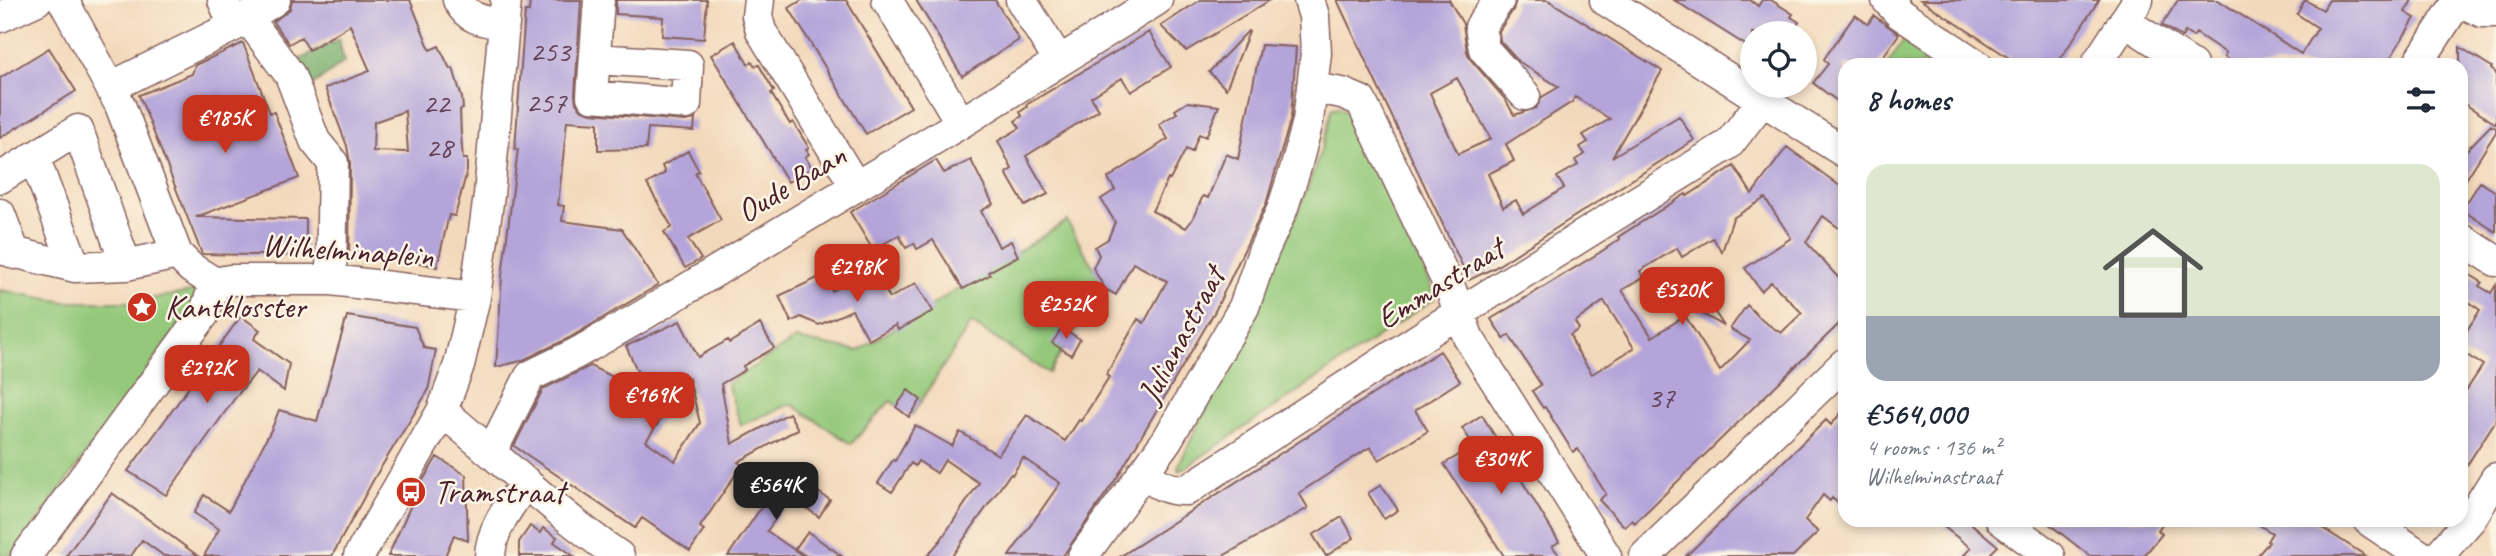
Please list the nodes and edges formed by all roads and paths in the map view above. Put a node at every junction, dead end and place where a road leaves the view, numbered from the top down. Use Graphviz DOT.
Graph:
graph roads {
  1 [pos="64,0"];
  2 [pos="275,0"];
  3 [pos="458,0"];
  4 [pos="599,0"];
  5 [pos="759,0"];
  6 [pos="887,0"];
  7 [pos="1021,0"];
  8 [pos="1310,0"];
  9 [pos="1499,0"];
  10 [pos="1605,0"];
  11 [pos="1887,0"];
  12 [pos="1154,1"];
  13 [pos="2457,1"];
  14 [pos="2131,10"];
  15 [pos="505,12"];
  16 [pos="2496,12"];
  17 [pos="235,15"];
  18 [pos="1966,58"];
  19 [pos="2100,58"];
  20 [pos="2184,58"];
  21 [pos="2421,58"];
  22 [pos="595,59"];
  23 [pos="1059,61"];
  24 [pos="111,87"];
  25 [pos="1313,88"];
  26 [pos="1525,95"];
  27 [pos="1762,100"];
  28 [pos="961,124"];
  29 [pos="1838,143"];
  30 [pos="34,157"];
  31 [pos="0,178"];
  32 [pos="856,187"];
  33 [pos="0,214"];
  34 [pos="2468,243"];
  35 [pos="7,251"];
  36 [pos="177,254"];
  37 [pos="2496,261"];
  38 [pos="126,265"];
  39 [pos="75,267"];
  40 [pos="331,281"];
  41 [pos="215,283"];
  42 [pos="475,297"];
  43 [pos="1459,315"];
  44 [pos="1838,381"];
  45 [pos="442,411"];
  46 [pos="492,451"];
  47 [pos="1142,472"];
  48 [pos="2496,478"];
  49 [pos="526,482"];
  50 [pos="2468,522"];
  51 [pos="2009,527"];
  52 [pos="2378,527"];
  53 [pos="2464,527"];
  54 [pos="2042,554"];
  55 [pos="26,556"];
  56 [pos="359,556"];
  57 [pos="490,556"];
  58 [pos="619,556"];
  59 [pos="1083,556"];
  60 [pos="1606,556"];
  61 [pos="1645,556"];
  62 [pos="2421,556"];
  63 [pos="2438,556"];
  1 -- 24 [label="street, Wilhelminaplein"];
  2 -- 17 [label="street"];
  3 -- 15 [label="street"];
  4 -- 22 [label="street"];
  5 -- 32 [label="street"];
  6 -- 28 [label="street"];
  7 -- 23 [label="street"];
  8 -- 25 [label="street, Julianastraat"];
  9 -- 26 [label="street"];
  10 -- 27 [label="street"];
  11 -- 18 [label="street"];
  12 -- 23 [label="street, Oude Baan"];
  13 -- 16 [label="street"];
  13 -- 21 [label="street"];
  14 -- 19 [label="street"];
  14 -- 20 [label="street"];
  15 -- 42 [label="street"];
  17 -- 24 [label="street"];
  17 -- 40 [label="street"];
  23 -- 28 [label="street, Oude Baan"];
  24 -- 36 [label="street, Wilhelminaplein"];
  25 -- 43 [label="street"];
  25 -- 47 [label="street, Julianastraat"];
  27 -- 29 [label="street"];
  27 -- 43 [label="street, Emmastraat"];
  28 -- 32 [label="street, Oude Baan"];
  30 -- 31 [label="street"];
  30 -- 38 [label="street"];
  30 -- 39 [label="street"];
  32 -- 46 [label="street, Oude Baan"];
  33 -- 35 [label="street"];
  34 -- 37 [label="street"];
  35 -- 39 [label="street"];
  36 -- 38 [label="street"];
  36 -- 41 [label="street, Wilhelminaplein"];
  38 -- 39 [label="street"];
  40 -- 41 [label="street, Wilhelminaplein"];
  40 -- 42 [label="street, Wilhelminaplein"];
  41 -- 55 [label="street, Wilhelminaplein"];
  42 -- 45 [label="street"];
  43 -- 47 [label="street, Emmastraat"];
  43 -- 60 [label="street"];
  44 -- 61 [label="street"];
  45 -- 46 [label="street"];
  45 -- 56 [label="street"];
  46 -- 49 [label="street"];
  47 -- 59 [label="street, Julianastraat"];
  48 -- 50 [label="street"];
  49 -- 57 [label="street"];
  49 -- 58 [label="street"];
  51 -- 54 [label="street"];
  52 -- 62 [label="street"];
  53 -- 63 [label="street"];
}
